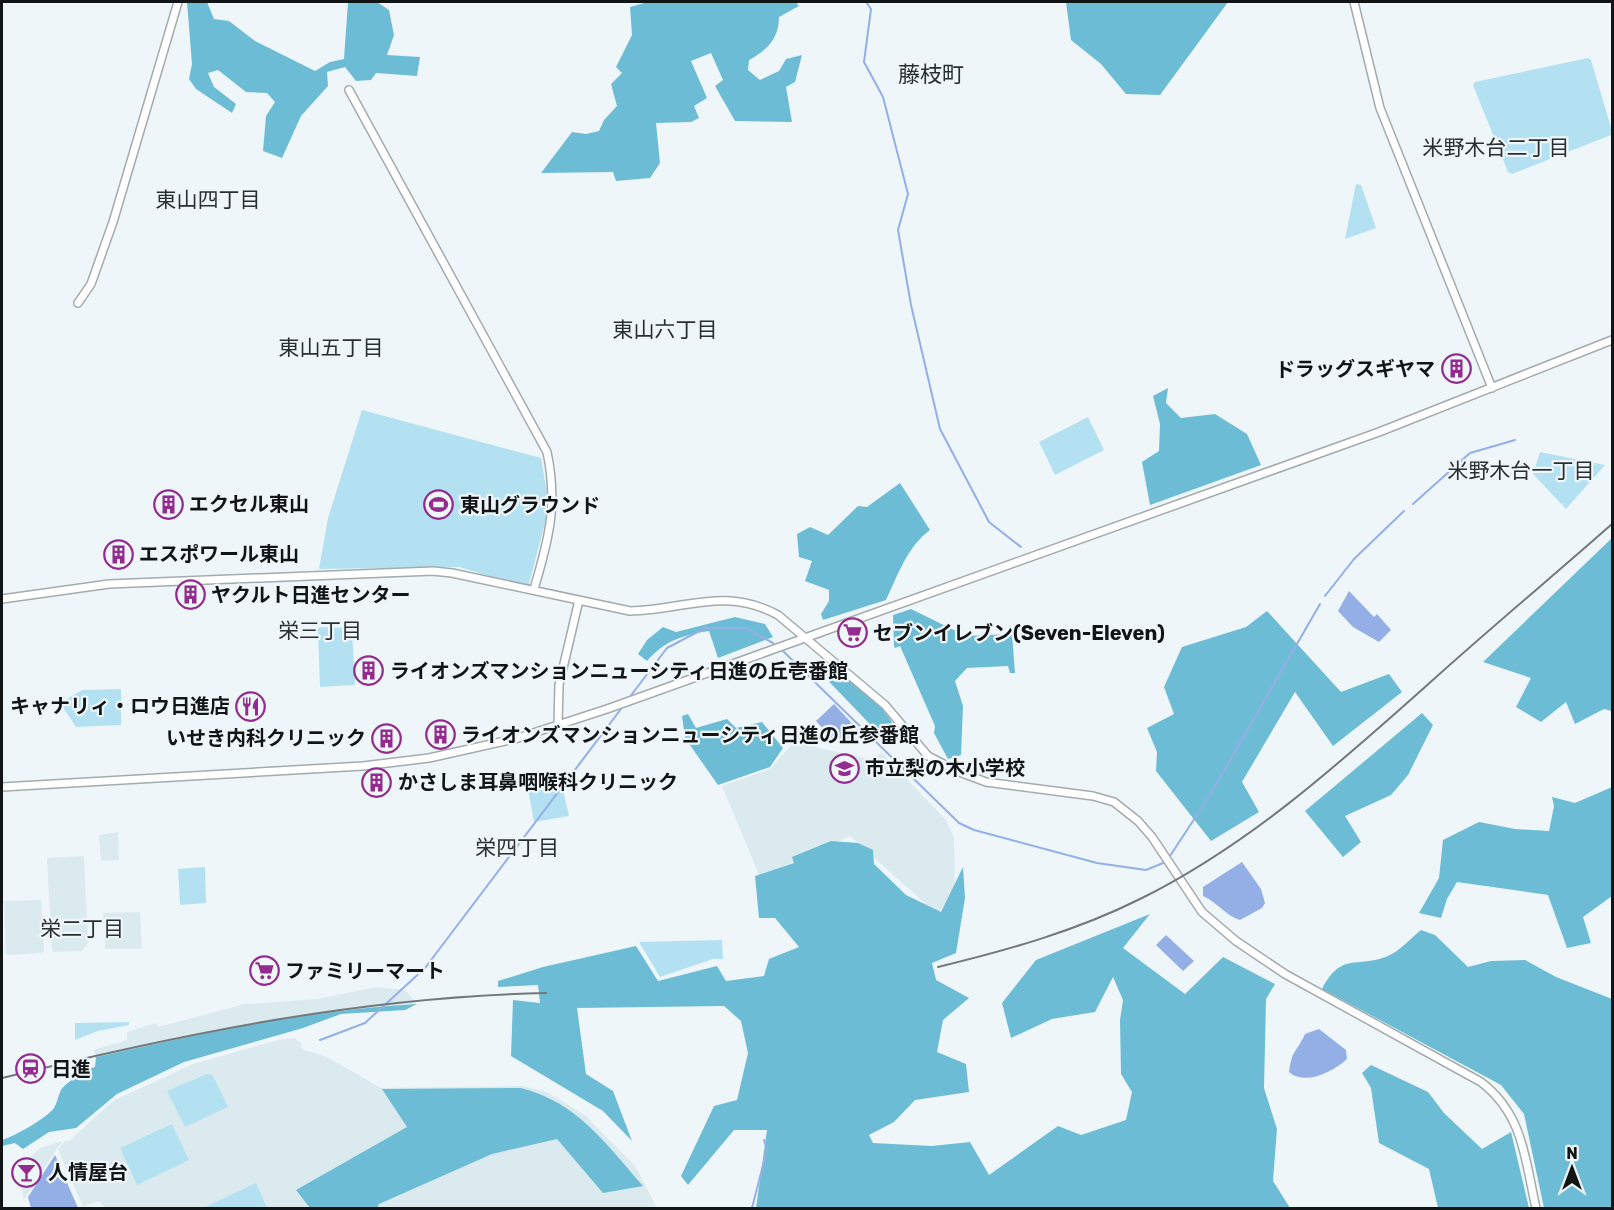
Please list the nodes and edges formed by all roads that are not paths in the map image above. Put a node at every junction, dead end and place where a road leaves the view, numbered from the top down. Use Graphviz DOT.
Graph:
graph roads {
  1 [pos="178,2"];
  2 [pos="1354,2"];
  3 [pos="349,90"];
  4 [pos="78,303"];
  5 [pos="1612,341"];
  6 [pos="1492,388"];
  7 [pos="534,589"];
  8 [pos="2,600"];
  9 [pos="579,600"];
  10 [pos="803,637"];
  11 [pos="558,725"];
  12 [pos="2,787"];
  13 [pos="1536,1209"];
  1 -- 4 [label="street"];
  2 -- 6 [label="street"];
  3 -- 7 [label="street"];
  5 -- 6 [label="street"];
  6 -- 10 [label="street"];
  7 -- 8 [label="street"];
  7 -- 9 [label="street"];
  9 -- 10 [label="street"];
  9 -- 11 [label="street"];
  10 -- 11 [label="street"];
  10 -- 13 [label="street"];
  11 -- 12 [label="street"];
}
